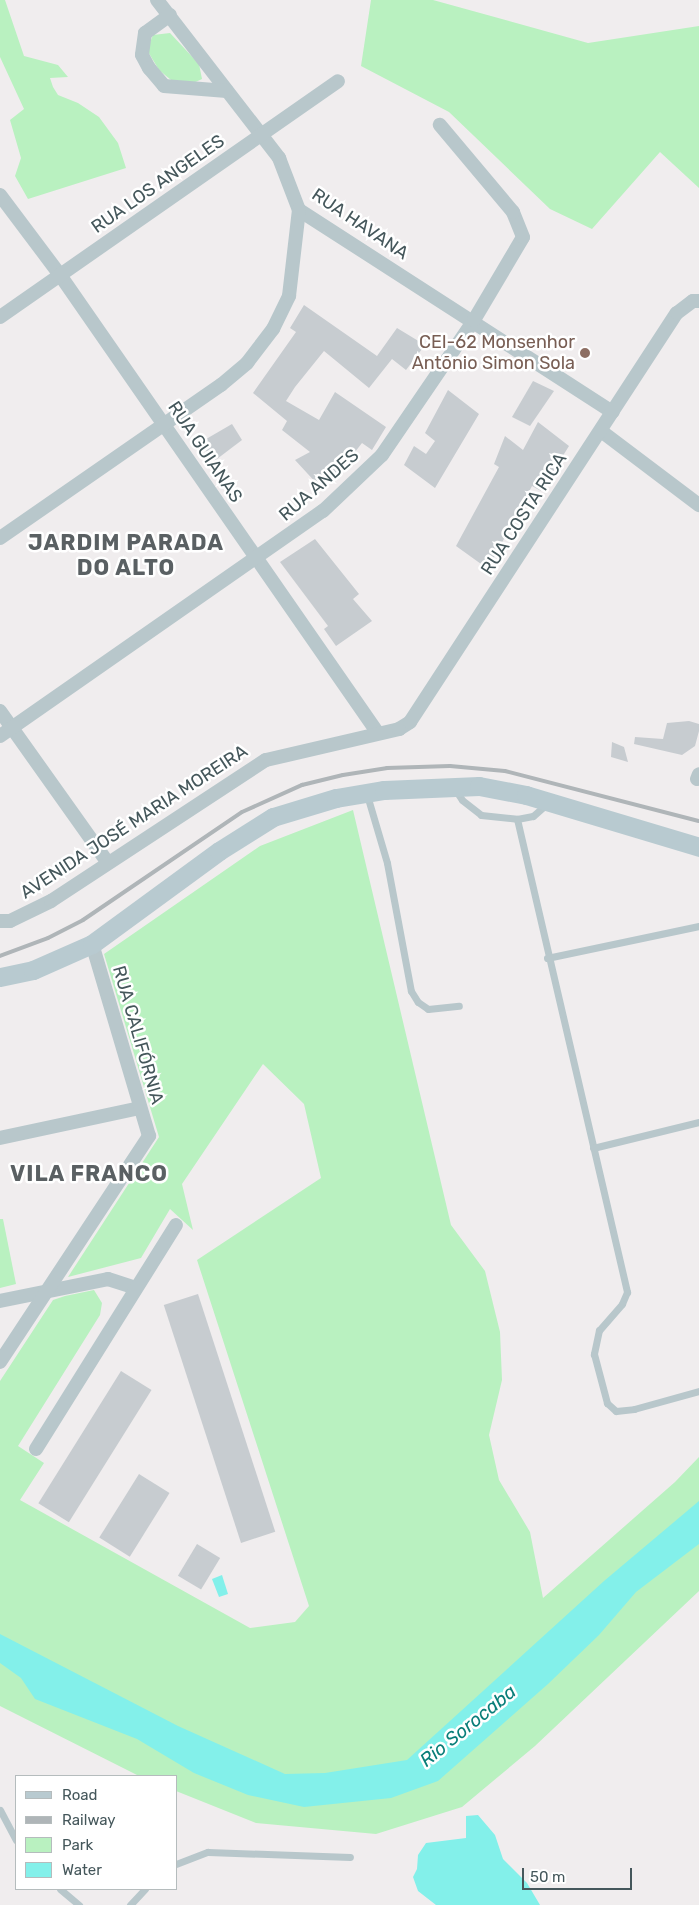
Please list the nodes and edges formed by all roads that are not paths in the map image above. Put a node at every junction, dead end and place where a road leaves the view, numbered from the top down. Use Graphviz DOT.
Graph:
graph roads {
  1 [pos="157,0"];
  2 [pos="170,15"];
  3 [pos="338,81"];
  4 [pos="228,91"];
  5 [pos="440,125"];
  6 [pos="261,135"];
  7 [pos="0,195"];
  8 [pos="299,210"];
  9 [pos="60,275"];
  10 [pos="696,301"];
  11 [pos="0,317"];
  12 [pos="474,320"];
  13 [pos="612,412"];
  14 [pos="164,425"];
  15 [pos="601,431"];
  16 [pos="699,505"];
  17 [pos="0,538"];
  18 [pos="256,560"];
  19 [pos="0,711"];
  20 [pos="6,732"];
  21 [pos="377,732"];
  22 [pos="452,786"];
  23 [pos="366,793"];
  24 [pos="548,802"];
  25 [pos="517,819"];
  26 [pos="699,847"];
  27 [pos="108,864"];
  28 [pos="0,921"];
  29 [pos="699,926"];
  30 [pos="92,944"];
  31 [pos="547,958"];
  32 [pos="0,978"];
  33 [pos="459,1006"];
  34 [pos="140,1108"];
  35 [pos="699,1122"];
  36 [pos="0,1138"];
  37 [pos="593,1148"];
  38 [pos="176,1225"];
  39 [pos="136,1288"];
  40 [pos="45,1292"];
  41 [pos="0,1301"];
  42 [pos="0,1362"];
  43 [pos="699,1391"];
  44 [pos="36,1449"];
  45 [pos="0,1810"];
  46 [pos="15,1838"];
  47 [pos="350,1857"];
  48 [pos="178,1863"];
  49 [pos="61,1890"];
  50 [pos="143,1890"];
  51 [pos="80,1905"];
  52 [pos="130,1905"];
  1 -- 2 [label="street, RUA HAVANA"];
  2 -- 4 [label="street, RUA HAVANA"];
  2 -- 4 [label="street"];
  3 -- 6 [label="street, RUA LOS ANGELES"];
  4 -- 6 [label="street, RUA HAVANA"];
  5 -- 12 [label="street, RUA ANDES"];
  6 -- 8 [label="street, RUA HAVANA"];
  6 -- 9 [label="street, RUA LOS ANGELES"];
  7 -- 9 [label="street, RUA GUIANAS"];
  8 -- 12 [label="street, RUA HAVANA"];
  8 -- 14 [label="street"];
  9 -- 11 [label="street, RUA LOS ANGELES"];
  9 -- 14 [label="street, RUA GUIANAS"];
  10 -- 13 [label="street, RUA COSTA RICA"];
  12 -- 13 [label="street, RUA HAVANA"];
  12 -- 18 [label="street, RUA ANDES"];
  13 -- 15 [label="street, RUA COSTA RICA"];
  14 -- 17 [label="street"];
  14 -- 18 [label="street, RUA GUIANAS"];
  15 -- 16 [label="street"];
  15 -- 21 [label="street, RUA COSTA RICA"];
  18 -- 20 [label="street, RUA ANDES"];
  18 -- 21 [label="street, RUA GUIANAS"];
  19 -- 20 [label="street"];
  20 -- 27 [label="street"];
  21 -- 27 [label="street, AVENIDA JOSÉ MARIA MOREIRA"];
  22 -- 23 [label="main road"];
  22 -- 24 [label="main road"];
  22 -- 25 [label="lane"];
  23 -- 30 [label="main road"];
  23 -- 33 [label="lane"];
  24 -- 25 [label="lane"];
  24 -- 26 [label="main road"];
  25 -- 31 [label="lane"];
  27 -- 28 [label="street, AVENIDA JOSÉ MARIA MOREIRA"];
  29 -- 31 [label="lane"];
  30 -- 32 [label="main road"];
  30 -- 34 [label="street, RUA CALIFÓRNIA"];
  31 -- 37 [label="lane"];
  34 -- 36 [label="street"];
  34 -- 40 [label="street, RUA CALIFÓRNIA"];
  35 -- 37 [label="lane"];
  37 -- 43 [label="lane"];
  38 -- 39 [label="street"];
  39 -- 40 [label="street"];
  39 -- 44 [label="street"];
  40 -- 41 [label="street"];
  40 -- 42 [label="street"];
  45 -- 46 [label="lane"];
  47 -- 48 [label="lane"];
  49 -- 51 [label="lane"];
  50 -- 52 [label="lane"];
}
